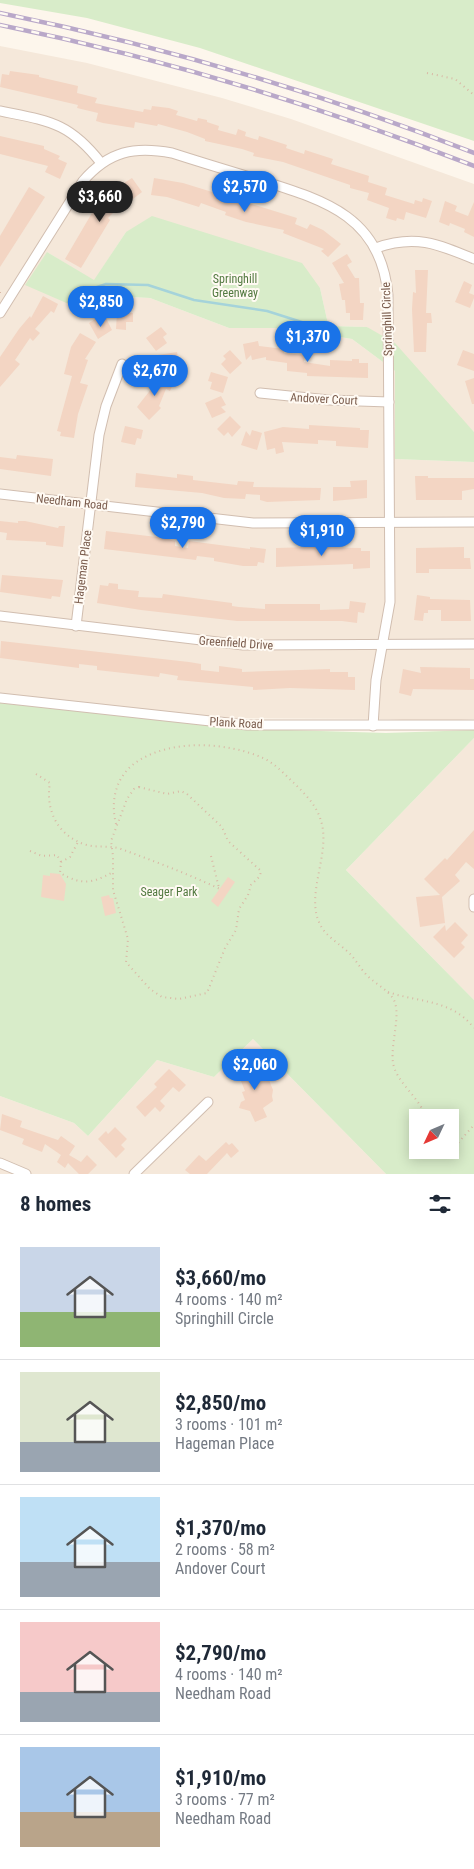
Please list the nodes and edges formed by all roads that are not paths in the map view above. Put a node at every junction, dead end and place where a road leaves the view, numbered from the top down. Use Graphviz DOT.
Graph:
graph roads {
  1 [pos="0,111"];
  2 [pos="100,163"];
  3 [pos="376,248"];
  4 [pos="474,259"];
  5 [pos="0,313"];
  6 [pos="122,364"];
  7 [pos="260,393"];
  8 [pos="389,402"];
  9 [pos="0,494"];
  10 [pos="90,504"];
  11 [pos="474,522"];
  12 [pos="390,523"];
  13 [pos="0,616"];
  14 [pos="76,626"];
  15 [pos="474,644"];
  16 [pos="382,645"];
  17 [pos="0,698"];
  18 [pos="474,725"];
  19 [pos="373,726"];
  20 [pos="474,899"];
  21 [pos="474,907"];
  22 [pos="208,1102"];
  23 [pos="0,1163"];
  24 [pos="26,1174"];
  25 [pos="134,1174"];
  1 -- 2 [label="street"];
  2 -- 3 [label="street, Springhill Circle"];
  2 -- 5 [label="street, Springhill Circle"];
  3 -- 4 [label="street"];
  3 -- 8 [label="street, Springhill Circle"];
  6 -- 10 [label="street, Hageman Place"];
  7 -- 8 [label="street, Andover Court"];
  8 -- 12 [label="street, Springhill Circle"];
  9 -- 10 [label="street, Needham Road"];
  10 -- 12 [label="street, Needham Road"];
  10 -- 14 [label="street, Hageman Place"];
  11 -- 12 [label="street, Needham Road"];
  12 -- 16 [label="street, Springhill Circle"];
  13 -- 14 [label="street, Greenfield Drive"];
  14 -- 16 [label="street, Greenfield Drive"];
  15 -- 16 [label="street, Greenfield Drive"];
  16 -- 19 [label="street, Springhill Circle"];
  17 -- 19 [label="street, Plank Road"];
  18 -- 19 [label="street, Plank Road"];
  20 -- 21 [label="street"];
  22 -- 25 [label="street"];
  23 -- 24 [label="street"];
}
